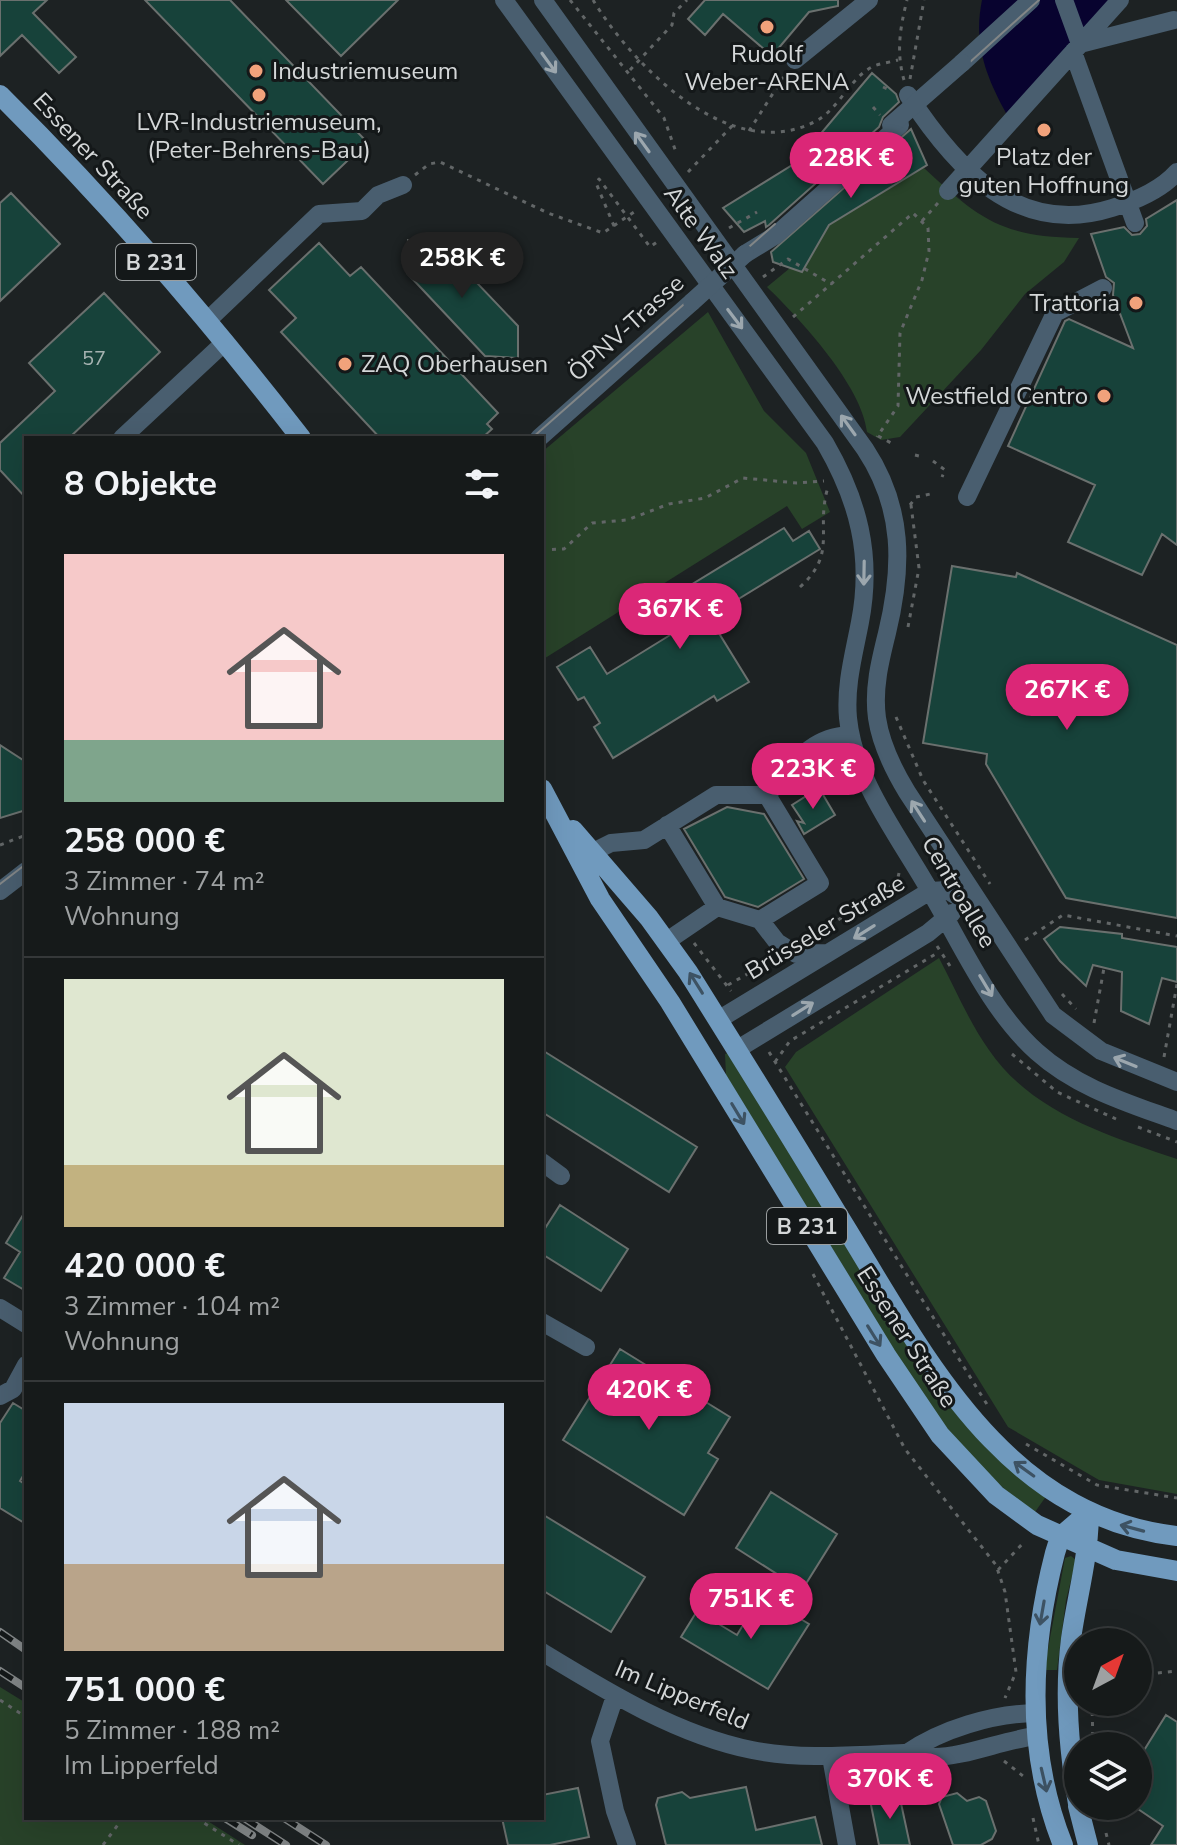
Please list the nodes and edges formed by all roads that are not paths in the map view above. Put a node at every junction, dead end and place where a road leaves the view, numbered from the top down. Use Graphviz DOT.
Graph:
graph roads {
  1 [pos="504,0"];
  2 [pos="543,0"];
  3 [pos="869,0"];
  4 [pos="1031,0"];
  5 [pos="1064,0"];
  6 [pos="1119,0"];
  7 [pos="1176,20"];
  8 [pos="1077,44"];
  9 [pos="791,65"];
  10 [pos="902,94"];
  11 [pos="0,95"];
  12 [pos="966,171"];
  13 [pos="1177,172"];
  14 [pos="403,185"];
  15 [pos="948,191"];
  16 [pos="1128,203"];
  17 [pos="1135,223"];
  18 [pos="1103,288"];
  19 [pos="207,321"];
  20 [pos="225,342"];
  21 [pos="124,436"];
  22 [pos="299,436"];
  23 [pos="541,436"];
  24 [pos="884,483"];
  25 [pos="853,497"];
  26 [pos="967,497"];
  27 [pos="850,735"];
  28 [pos="544,792"];
  29 [pos="767,795"];
  30 [pos="557,813"];
  31 [pos="667,825"];
  32 [pos="593,852"];
  33 [pos="24,873"];
  34 [pos="961,876"];
  35 [pos="0,891"];
  36 [pos="930,891"];
  37 [pos="960,896"];
  38 [pos="717,907"];
  39 [pos="983,913"];
  40 [pos="946,919"];
  41 [pos="760,920"];
  42 [pos="667,941"];
  43 [pos="829,953"];
  44 [pos="718,1020"];
  45 [pos="698,1048"];
  46 [pos="736,1050"];
  47 [pos="1177,1082"];
  48 [pos="1177,1121"];
  49 [pos="544,1163"];
  50 [pos="561,1176"];
  51 [pos="0,1308"];
  52 [pos="24,1323"];
  53 [pos="544,1323"];
  54 [pos="586,1347"];
  55 [pos="24,1369"];
  56 [pos="0,1396"];
  57 [pos="1089,1512"];
  58 [pos="1177,1536"];
  59 [pos="1060,1537"];
  60 [pos="1089,1549"];
  61 [pos="1177,1571"];
  62 [pos="544,1653"];
  63 [pos="615,1696"];
  64 [pos="1035,1713"];
  65 [pos="1066,1721"];
  66 [pos="1068,1732"];
  67 [pos="1036,1736"];
  68 [pos="907,1753"];
  69 [pos="831,1757"];
  70 [pos="1082,1820"];
  71 [pos="627,1845"];
  72 [pos="847,1845"];
  73 [pos="1063,1845"];
  74 [pos="1088,1845"];
  1 -- 25 [label="street, Alte Walz, one-way"];
  24 -- 2 [label="street, Alte Walz, one-way"];
  3 -- 9 [label="street"];
  4 -- 23 [label="street, ÖPNV-Trasse, bridge"];
  5 -- 8 [label="street"];
  6 -- 8 [label="street"];
  7 -- 8 [label="street"];
  8 -- 12 [label="street"];
  8 -- 16 [label="street"];
  10 -- 12 [label="street"];
  11 -- 19 [label="main road, Essener Straße / B 231"];
  12 -- 15 [label="street"];
  12 -- 16 [label="street"];
  13 -- 16 [label="street"];
  14 -- 19 [label="street"];
  16 -- 17 [label="street"];
  18 -- 26 [label="street"];
  19 -- 20 [label="main road, Essener Straße / B 231"];
  20 -- 21 [label="street"];
  20 -- 22 [label="main road, Essener Straße / B 231"];
  24 -- 25 [label="street"];
  34 -- 24 [label="street, Centroallee, one-way"];
  25 -- 27 [label="street, Centroallee, one-way"];
  27 -- 29 [label="street"];
  27 -- 36 [label="street, Centroallee"];
  28 -- 30 [label="main road, Essener Straße / B 231"];
  29 -- 31 [label="street"];
  29 -- 41 [label="street"];
  30 -- 32 [label="main road, Essener Straße / B 231"];
  30 -- 45 [label="main road, Essener Straße / B 231"];
  31 -- 32 [label="street"];
  31 -- 38 [label="street"];
  32 -- 42 [label="main road, Essener Straße / B 231"];
  33 -- 35 [label="street"];
  34 -- 37 [label="street"];
  34 -- 39 [label="street, Centroallee"];
  36 -- 37 [label="street, Brüsseler Straße"];
  36 -- 40 [label="street, Centroallee"];
  36 -- 43 [label="street, Brüsseler Straße, one-way"];
  37 -- 39 [label="street, Brüsseler Straße"];
  37 -- 40 [label="street"];
  38 -- 41 [label="street"];
  38 -- 42 [label="street"];
  47 -- 39 [label="street, Centroallee, one-way"];
  46 -- 40 [label="street, one-way"];
  40 -- 48 [label="street, Centroallee, one-way"];
  41 -- 43 [label="street"];
  44 -- 42 [label="main road, Essener Straße / B 231, one-way"];
  43 -- 44 [label="street, Brüsseler Straße"];
  44 -- 45 [label="main road"];
  44 -- 46 [label="main road, Essener Straße / B 231"];
  45 -- 46 [label="main road"];
  45 -- 59 [label="main road, Essener Straße / B 231, one-way"];
  57 -- 46 [label="main road, Essener Straße / B 231, one-way"];
  49 -- 50 [label="street"];
  51 -- 52 [label="street"];
  53 -- 54 [label="street"];
  55 -- 56 [label="street"];
  58 -- 57 [label="main road, Essener Straße, one-way"];
  57 -- 59 [label="main road"];
  57 -- 60 [label="main road"];
  59 -- 60 [label="main road, Essener Straße / B 231"];
  59 -- 64 [label="main road, one-way"];
  60 -- 61 [label="main road, Essener Straße"];
  60 -- 65 [label="main road"];
  62 -- 63 [label="street, Im Lipperfeld"];
  63 -- 69 [label="street, Im Lipperfeld"];
  63 -- 71 [label="street"];
  64 -- 65 [label="main road"];
  64 -- 67 [label="main road"];
  64 -- 68 [label="street, Im Lipperfeld"];
  65 -- 66 [label="main road"];
  65 -- 67 [label="main road"];
  67 -- 68 [label="street, Im Lipperfeld"];
  67 -- 73 [label="main road, one-way"];
  68 -- 69 [label="street, Im Lipperfeld"];
  69 -- 72 [label="street"];
  70 -- 74 [label="main road"];
}
